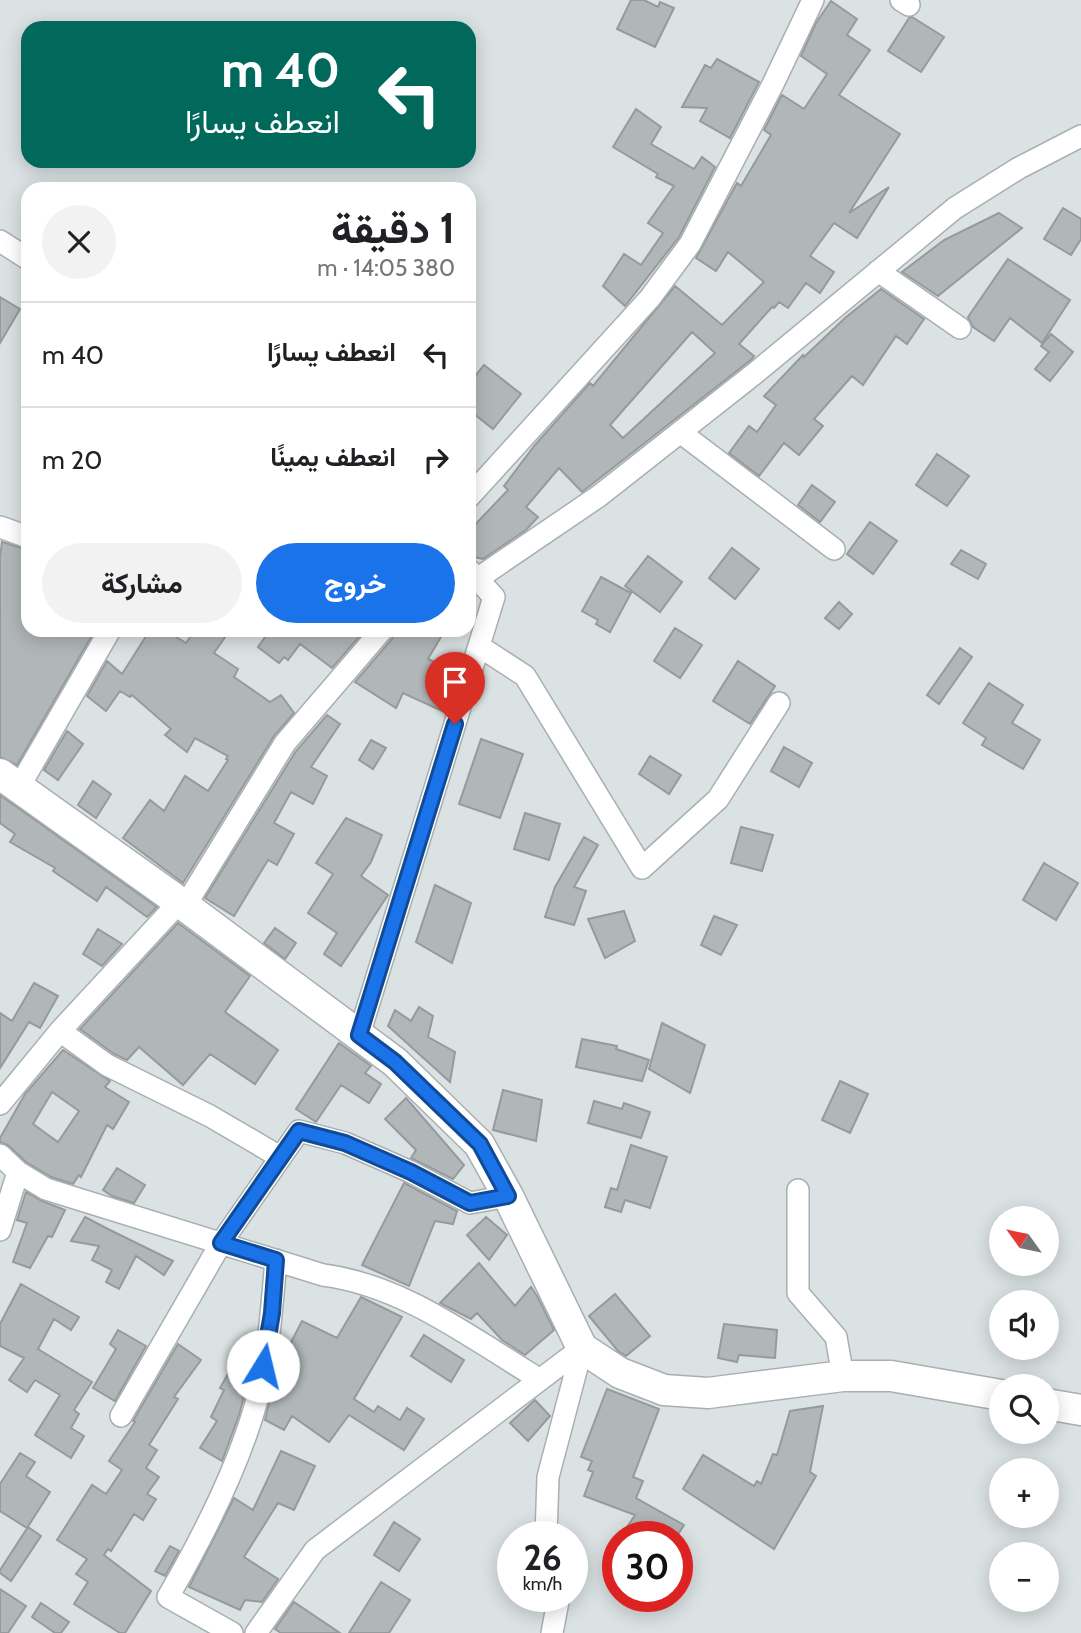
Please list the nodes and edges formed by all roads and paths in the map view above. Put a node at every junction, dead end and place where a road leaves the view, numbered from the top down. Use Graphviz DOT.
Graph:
graph roads {
  1 [pos="813,0"];
  2 [pos="1081,136"];
  3 [pos="0,241"];
  4 [pos="21,254"];
  5 [pos="878,271"];
  6 [pos="960,328"];
  7 [pos="680,432"];
  8 [pos="476,489"];
  9 [pos="0,527"];
  10 [pos="21,534"];
  11 [pos="834,549"];
  12 [pos="476,572"];
  13 [pos="476,577"];
  14 [pos="105,637"];
  15 [pos="376,637"];
  16 [pos="479,646"];
  17 [pos="779,704"];
  18 [pos="7,781"];
  19 [pos="186,906"];
  20 [pos="60,1031"];
  21 [pos="359,1035"];
  22 [pos="0,1104"];
  23 [pos="0,1155"];
  24 [pos="280,1157"];
  25 [pos="18,1172"];
  26 [pos="798,1190"];
  27 [pos="508,1196"];
  28 [pos="0,1230"];
  29 [pos="221,1243"];
  30 [pos="276,1260"];
  31 [pos="582,1348"];
  32 [pos="843,1376"];
  33 [pos="539,1379"];
  34 [pos="989,1393"];
  35 [pos="1059,1406"];
  36 [pos="1081,1410"];
  37 [pos="121,1416"];
  38 [pos="547,1521"];
  39 [pos="556,1612"];
  40 [pos="232,1633"];
  41 [pos="256,1633"];
  42 [pos="552,1633"];
  1 -- 8 [label="street"];
  2 -- 5 [label="street"];
  3 -- 4 [label="street"];
  5 -- 6 [label="street"];
  5 -- 7 [label="street"];
  7 -- 11 [label="street"];
  7 -- 12 [label="street"];
  9 -- 10 [label="street"];
  13 -- 16 [label="street"];
  14 -- 18 [label="street"];
  15 -- 19 [label="street"];
  16 -- 17 [label="street"];
  16 -- 21 [label="street"];
  18 -- 19 [label="street"];
  19 -- 20 [label="street"];
  19 -- 21 [label="street"];
  20 -- 22 [label="street"];
  20 -- 24 [label="street"];
  21 -- 27 [label="street"];
  23 -- 25 [label="street"];
  24 -- 27 [label="street"];
  24 -- 29 [label="street"];
  25 -- 28 [label="street"];
  25 -- 29 [label="street"];
  26 -- 32 [label="street"];
  27 -- 31 [label="street"];
  29 -- 30 [label="street"];
  29 -- 37 [label="street"];
  30 -- 33 [label="street"];
  30 -- 40 [label="street"];
  31 -- 32 [label="street"];
  31 -- 33 [label="street"];
  31 -- 38 [label="street"];
  32 -- 34 [label="street"];
  33 -- 41 [label="street"];
  35 -- 36 [label="street"];
  39 -- 42 [label="street"];
}
